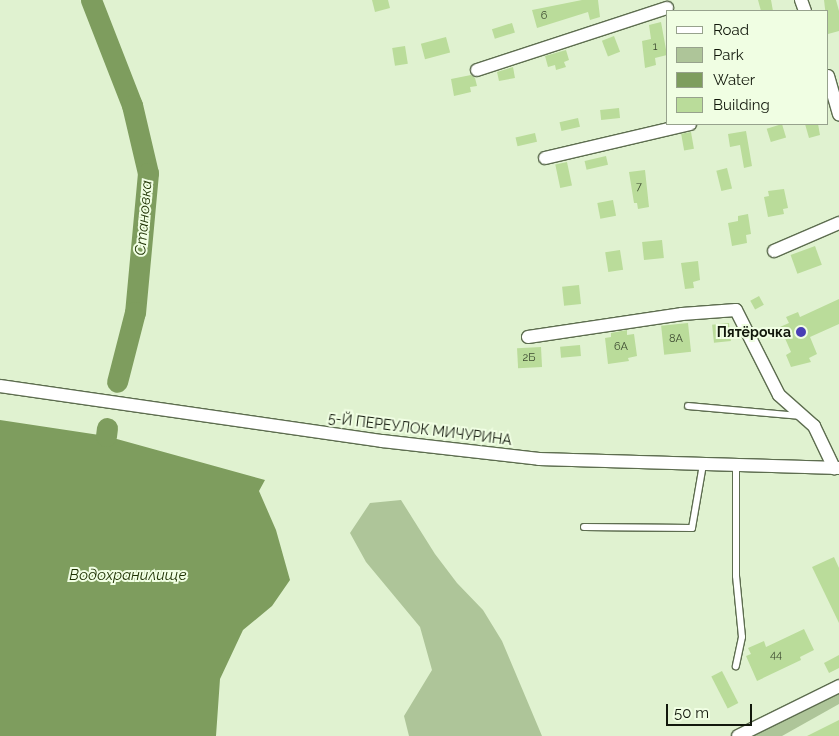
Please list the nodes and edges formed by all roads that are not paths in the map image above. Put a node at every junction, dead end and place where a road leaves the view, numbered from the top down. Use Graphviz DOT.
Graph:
graph roads {
  1 [pos="667,6"];
  2 [pos="477,70"];
  3 [pos="829,80"];
  4 [pos="834,100"];
  5 [pos="839,114"];
  6 [pos="686,125"];
  7 [pos="545,158"];
  8 [pos="839,223"];
  9 [pos="774,251"];
  10 [pos="528,337"];
  11 [pos="0,386"];
  12 [pos="688,406"];
  13 [pos="800,416"];
  14 [pos="702,464"];
  15 [pos="736,465"];
  16 [pos="836,468"];
  17 [pos="584,527"];
  18 [pos="736,666"];
  19 [pos="839,686"];
  20 [pos="738,736"];
  1 -- 2 [label="street"];
  3 -- 4 [label="street"];
  4 -- 5 [label="street"];
  6 -- 7 [label="street"];
  8 -- 9 [label="street"];
  10 -- 13 [label="street"];
  11 -- 14 [label="street, 5-Й ПЕРЕУЛОК МИЧУРИНА"];
  12 -- 13 [label="lane"];
  13 -- 16 [label="street"];
  14 -- 15 [label="street, 5-Й ПЕРЕУЛОК МИЧУРИНА"];
  14 -- 17 [label="lane"];
  15 -- 16 [label="street, 5-Й ПЕРЕУЛОК МИЧУРИНА"];
  15 -- 18 [label="lane"];
  19 -- 20 [label="street"];
}
